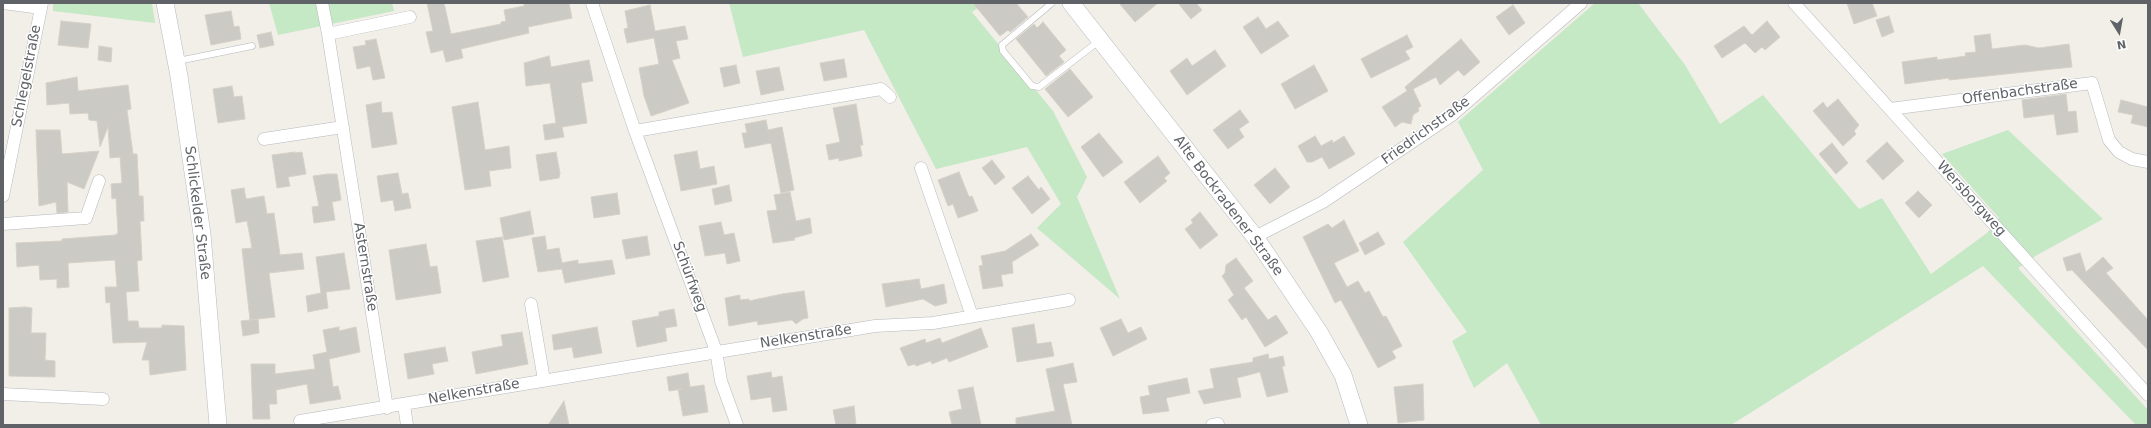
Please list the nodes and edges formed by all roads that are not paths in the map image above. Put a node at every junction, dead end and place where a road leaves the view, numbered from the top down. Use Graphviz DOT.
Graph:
graph roads {
  1 [pos="3,3"];
  2 [pos="165,3"];
  3 [pos="322,3"];
  4 [pos="592,3"];
  5 [pos="1052,3"];
  6 [pos="1071,3"];
  7 [pos="1581,3"];
  8 [pos="1794,3"];
  9 [pos="41,6"];
  10 [pos="410,17"];
  11 [pos="328,34"];
  12 [pos="1099,41"];
  13 [pos="252,46"];
  14 [pos="176,62"];
  15 [pos="890,97"];
  16 [pos="1890,109"];
  17 [pos="344,127"];
  18 [pos="635,131"];
  19 [pos="264,139"];
  20 [pos="2148,162"];
  21 [pos="921,168"];
  22 [pos="99,181"];
  23 [pos="3,196"];
  24 [pos="3,224"];
  25 [pos="1255,237"];
  26 [pos="1069,300"];
  27 [pos="531,304"];
  28 [pos="972,316"];
  29 [pos="716,351"];
  30 [pos="544,380"];
  31 [pos="3,394"];
  32 [pos="2148,394"];
  33 [pos="103,399"];
  34 [pos="404,404"];
  35 [pos="386,408"];
  36 [pos="300,421"];
  37 [pos="218,425"];
  38 [pos="407,425"];
  39 [pos="737,425"];
  40 [pos="1359,425"];
  1 -- 9 [label="street"];
  2 -- 14 [label="street, Schlickelder Straße"];
  3 -- 11 [label="street, Asternstraße"];
  4 -- 18 [label="street, Schürfweg"];
  5 -- 12 [label="lane"];
  6 -- 12 [label="street, Alte Bockradener Straße"];
  7 -- 25 [label="street, Friedrichstraße"];
  8 -- 16 [label="street, Wersborgweg"];
  9 -- 23 [label="street, Schlegelstraße"];
  10 -- 11 [label="street"];
  11 -- 17 [label="street, Asternstraße"];
  12 -- 25 [label="street, Alte Bockradener Straße"];
  13 -- 14 [label="lane"];
  14 -- 37 [label="street, Schlickelder Straße"];
  15 -- 18 [label="street"];
  16 -- 20 [label="street, Offenbachstraße"];
  16 -- 32 [label="street, Wersborgweg"];
  17 -- 19 [label="street"];
  17 -- 35 [label="street, Asternstraße"];
  18 -- 29 [label="street, Schürfweg"];
  21 -- 28 [label="street"];
  22 -- 24 [label="street"];
  25 -- 40 [label="street, Alte Bockradener Straße"];
  26 -- 28 [label="street, Nelkenstraße"];
  27 -- 30 [label="street"];
  28 -- 29 [label="street, Nelkenstraße"];
  29 -- 30 [label="street, Nelkenstraße"];
  29 -- 39 [label="street, Schürfweg"];
  30 -- 34 [label="street, Nelkenstraße"];
  31 -- 33 [label="street"];
  34 -- 35 [label="street, Nelkenstraße"];
  34 -- 38 [label="street"];
  35 -- 36 [label="street, Nelkenstraße"];
}
